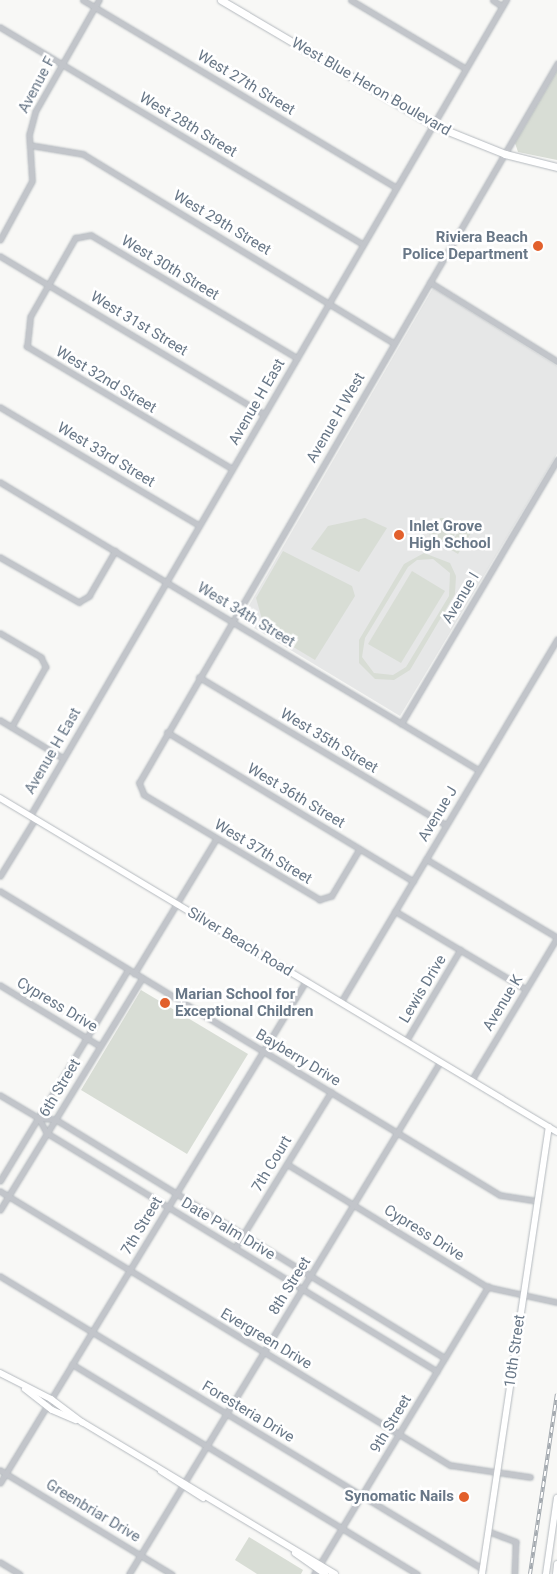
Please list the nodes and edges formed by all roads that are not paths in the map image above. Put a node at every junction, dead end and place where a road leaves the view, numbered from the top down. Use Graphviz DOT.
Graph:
graph roads {
  1 [pos="83,0"];
  2 [pos="99,0"];
  3 [pos="221,0"];
  4 [pos="351,0"];
  5 [pos="493,0"];
  6 [pos="506,0"];
  7 [pos="502,6"];
  8 [pos="95,7"];
  9 [pos="0,27"];
  10 [pos="62,64"];
  11 [pos="557,64"];
  12 [pos="465,68"];
  13 [pos="433,125"];
  14 [pos="30,145"];
  15 [pos="504,154"];
  16 [pos="557,167"];
  17 [pos="396,187"];
  18 [pos="0,240"];
  19 [pos="363,244"];
  20 [pos="0,256"];
  21 [pos="430,282"];
  22 [pos="48,285"];
  23 [pos="329,302"];
  24 [pos="394,343"];
  25 [pos="297,358"];
  26 [pos="557,361"];
  27 [pos="0,406"];
  28 [pos="264,414"];
  29 [pos="557,460"];
  30 [pos="232,469"];
  31 [pos="0,482"];
  32 [pos="199,525"];
  33 [pos="115,551"];
  34 [pos="0,557"];
  35 [pos="166,582"];
  36 [pos="232,621"];
  37 [pos="0,633"];
  38 [pos="557,639"];
  39 [pos="199,677"];
  40 [pos="0,720"];
  41 [pos="401,724"];
  42 [pos="12,727"];
  43 [pos="167,732"];
  44 [pos="64,758"];
  45 [pos="479,770"];
  46 [pos="139,787"];
  47 [pos="0,798"];
  48 [pos="32,817"];
  49 [pos="446,825"];
  50 [pos="216,839"];
  51 [pos="360,849"];
  52 [pos="426,859"];
  53 [pos="0,876"];
  54 [pos="413,881"];
  55 [pos="0,891"];
  56 [pos="177,905"];
  57 [pos="395,911"];
  58 [pos="557,937"];
  59 [pos="460,950"];
  60 [pos="128,970"];
  61 [pos="134,974"];
  62 [pos="142,978"];
  63 [pos="306,981"];
  64 [pos="0,985"];
  65 [pos="526,989"];
  66 [pos="340,1002"];
  67 [pos="87,1038"];
  68 [pos="406,1040"];
  69 [pos="100,1046"];
  70 [pos="263,1051"];
  71 [pos="440,1062"];
  72 [pos="471,1081"];
  73 [pos="330,1092"];
  74 [pos="0,1095"];
  75 [pos="39,1118"];
  76 [pos="55,1119"];
  77 [pos="549,1127"];
  78 [pos="557,1132"];
  79 [pos="47,1133"];
  80 [pos="398,1133"];
  81 [pos="287,1164"];
  82 [pos="0,1181"];
  83 [pos="0,1191"];
  84 [pos="177,1193"];
  85 [pos="8,1197"];
  86 [pos="538,1200"];
  87 [pos="354,1204"];
  88 [pos="168,1207"];
  89 [pos="0,1210"];
  90 [pos="244,1234"];
  91 [pos="235,1248"];
  92 [pos="130,1271"];
  93 [pos="313,1274"];
  94 [pos="0,1276"];
  95 [pos="488,1287"];
  96 [pos="303,1289"];
  97 [pos="523,1297"];
  98 [pos="556,1302"];
  99 [pos="92,1332"];
  100 [pos="264,1352"];
  101 [pos="445,1358"];
  102 [pos="72,1364"];
  103 [pos="437,1371"];
  104 [pos="0,1373"];
  105 [pos="22,1386"];
  106 [pos="52,1399"];
  107 [pos="47,1406"];
  108 [pos="227,1414"];
  109 [pos="82,1422"];
  110 [pos="399,1434"];
  111 [pos="208,1446"];
  112 [pos="0,1470"];
  113 [pos="497,1472"];
  114 [pos="6,1473"];
  115 [pos="530,1477"];
  116 [pos="0,1483"];
  117 [pos="184,1484"];
  118 [pos="362,1496"];
  119 [pos="557,1498"];
  120 [pos="341,1529"];
  121 [pos="488,1531"];
  122 [pos="141,1555"];
  123 [pos="0,1562"];
  124 [pos="557,1564"];
  125 [pos="318,1569"];
  126 [pos="482,1572"];
  127 [pos="20,1574"];
  128 [pos="129,1574"];
  129 [pos="172,1574"];
  130 [pos="326,1574"];
  131 [pos="335,1574"];
  132 [pos="416,1574"];
  133 [pos="515,1574"];
  134 [pos="546,1574"];
  135 [pos="556,1574"];
  1 -- 8 [label="street, West 27th Street"];
  2 -- 8 [label="street, Avenue F"];
  3 -- 13 [label="main road, West Blue Heron Boulevard"];
  4 -- 12 [label="street"];
  5 -- 7 [label="street"];
  6 -- 7 [label="street, Avenue H East"];
  7 -- 12 [label="street, Avenue H East"];
  8 -- 10 [label="street, Avenue F"];
  8 -- 17 [label="street, West 27th Street"];
  9 -- 10 [label="street, West 28th Street"];
  10 -- 14 [label="street, Avenue F"];
  10 -- 19 [label="street, West 28th Street"];
  11 -- 15 [label="street, Avenue H West"];
  12 -- 13 [label="street, Avenue H East"];
  13 -- 15 [label="main road, West Blue Heron Boulevard"];
  13 -- 17 [label="street, Avenue H East"];
  14 -- 18 [label="street, Avenue F"];
  14 -- 23 [label="street, West 29th Street"];
  15 -- 16 [label="main road, West Blue Heron Boulevard"];
  15 -- 21 [label="street, Avenue H West"];
  17 -- 19 [label="street, Avenue H East"];
  19 -- 23 [label="street, Avenue H East"];
  20 -- 22 [label="street, West 31st Street"];
  21 -- 24 [label="street, Avenue H West"];
  21 -- 26 [label="street"];
  22 -- 25 [label="street, West 30th Street"];
  22 -- 28 [label="street, West 31st Street"];
  22 -- 30 [label="street, West 32nd Street"];
  23 -- 24 [label="street, West 29th Street"];
  23 -- 25 [label="street, Avenue H East"];
  24 -- 36 [label="street, Avenue H West"];
  25 -- 28 [label="street, Avenue H East"];
  27 -- 32 [label="street, West 33rd Street"];
  28 -- 30 [label="street, Avenue H East"];
  29 -- 41 [label="street, Avenue I"];
  30 -- 32 [label="street, Avenue H East"];
  31 -- 33 [label="street, West 34th Street"];
  32 -- 35 [label="street, Avenue H East"];
  33 -- 34 [label="street"];
  33 -- 35 [label="street, West 34th Street"];
  35 -- 36 [label="street, West 34th Street"];
  35 -- 44 [label="street, Avenue H East"];
  36 -- 39 [label="street, Avenue H West"];
  36 -- 41 [label="street, West 34th Street"];
  37 -- 42 [label="street"];
  38 -- 45 [label="street, Avenue J"];
  39 -- 43 [label="street, Avenue H West"];
  39 -- 49 [label="street, West 35th Street"];
  40 -- 42 [label="street"];
  41 -- 45 [label="street, West 34th Street"];
  42 -- 44 [label="street"];
  43 -- 46 [label="street, Avenue H West"];
  43 -- 51 [label="street, West 36th Street"];
  44 -- 48 [label="street, Avenue H East"];
  45 -- 49 [label="street, Avenue J"];
  46 -- 50 [label="street, West 37th Street"];
  47 -- 48 [label="street, Silver Beach Road"];
  48 -- 53 [label="street, Avenue H East"];
  48 -- 56 [label="street, Silver Beach Road"];
  49 -- 52 [label="street, Avenue J"];
  50 -- 51 [label="street, West 37th Street"];
  50 -- 56 [label="street"];
  51 -- 54 [label="street, West 36th Street"];
  52 -- 54 [label="street, Avenue J"];
  52 -- 58 [label="street"];
  54 -- 57 [label="street, Avenue J"];
  55 -- 60 [label="street, Bayberry Drive"];
  56 -- 61 [label="street"];
  56 -- 63 [label="street, Silver Beach Road"];
  57 -- 59 [label="street"];
  57 -- 66 [label="street, Avenue J"];
  58 -- 65 [label="street, Avenue K"];
  59 -- 65 [label="street"];
  59 -- 68 [label="street, Lewis Drive"];
  60 -- 61 [label="street, Bayberry Drive"];
  60 -- 67 [label="street, 6th Street"];
  61 -- 62 [label="street, Bayberry Drive"];
  62 -- 69 [label="street, 6th Street"];
  62 -- 70 [label="street, Bayberry Drive"];
  63 -- 66 [label="street, Silver Beach Road"];
  63 -- 70 [label="street, 7th Street"];
  64 -- 67 [label="street, Cypress Drive"];
  65 -- 72 [label="street, Avenue K"];
  66 -- 68 [label="street, Silver Beach Road"];
  67 -- 69 [label="street, Cypress Drive"];
  67 -- 75 [label="street, 6th Street"];
  68 -- 71 [label="street, Silver Beach Road"];
  69 -- 76 [label="street, 6th Street"];
  70 -- 73 [label="street, Bayberry Drive"];
  70 -- 84 [label="street, 7th Street"];
  71 -- 72 [label="street, Silver Beach Road"];
  71 -- 80 [label="street, 8th Street"];
  72 -- 77 [label="street, Silver Beach Road"];
  73 -- 80 [label="street, Bayberry Drive"];
  73 -- 81 [label="street, 7th Court"];
  74 -- 75 [label="street, Date Palm Drive"];
  75 -- 76 [label="street, Date Palm Drive"];
  75 -- 79 [label="street"];
  75 -- 82 [label="street, 6th Street"];
  76 -- 79 [label="street, 6th Street"];
  76 -- 84 [label="street, Date Palm Drive"];
  77 -- 78 [label="street, Silver Beach Road"];
  77 -- 86 [label="street, 10th Street"];
  79 -- 85 [label="street, 6th Street"];
  79 -- 88 [label="street, Date Palm Drive"];
  80 -- 86 [label="street, Bayberry Drive"];
  80 -- 87 [label="street, 8th Street"];
  81 -- 87 [label="street, Cypress Drive"];
  81 -- 90 [label="street, 7th Court"];
  83 -- 85 [label="street, Evergreen Drive"];
  84 -- 88 [label="street, 7th Street"];
  84 -- 90 [label="street, Date Palm Drive"];
  85 -- 89 [label="street, 6th Street"];
  85 -- 92 [label="street, Evergreen Drive"];
  86 -- 97 [label="street, 10th Street"];
  87 -- 93 [label="street, 8th Street"];
  87 -- 95 [label="street, Cypress Drive"];
  88 -- 91 [label="street, Date Palm Drive"];
  88 -- 92 [label="street, 7th Street"];
  90 -- 91 [label="street, 7th Court"];
  90 -- 93 [label="street, Date Palm Drive"];
  91 -- 96 [label="street, Date Palm Drive"];
  92 -- 99 [label="street, 7th Street"];
  92 -- 100 [label="street, Evergreen Drive"];
  93 -- 96 [label="street, 8th Street"];
  93 -- 101 [label="street, Date Palm Drive"];
  94 -- 99 [label="street, Foresteria Drive"];
  95 -- 97 [label="street, Cypress Drive"];
  95 -- 101 [label="street, 9th Street"];
  96 -- 100 [label="street, 8th Street"];
  96 -- 103 [label="street, Date Palm Drive"];
  97 -- 98 [label="street, Cypress Drive"];
  97 -- 113 [label="street, 10th Street"];
  99 -- 102 [label="street, 7th Street"];
  99 -- 108 [label="street, Foresteria Drive"];
  100 -- 108 [label="street, 8th Street"];
  100 -- 110 [label="street, Evergreen Drive"];
  101 -- 103 [label="street, 9th Street"];
  102 -- 106 [label="street, 7th Street"];
  102 -- 111 [label="street"];
  103 -- 110 [label="street, 9th Street"];
  104 -- 105 [label="street"];
  105 -- 106 [label="street"];
  105 -- 107 [label="street"];
  106 -- 107 [label="street, 7th Street"];
  106 -- 109 [label="street"];
  107 -- 109 [label="street"];
  107 -- 114 [label="street, 7th Street"];
  108 -- 111 [label="street, 8th Street"];
  108 -- 118 [label="street, Foresteria Drive"];
  109 -- 117 [label="street"];
  110 -- 113 [label="street, Evergreen Drive"];
  110 -- 118 [label="street, 9th Street"];
  111 -- 117 [label="street, 8th Street"];
  111 -- 120 [label="street"];
  112 -- 114 [label="street, Greenbriar Drive"];
  113 -- 115 [label="street, Evergreen Drive"];
  113 -- 121 [label="street, 10th Street"];
  114 -- 116 [label="street, 7th Street"];
  114 -- 122 [label="street, Greenbriar Drive"];
  117 -- 122 [label="street, 8th Street"];
  117 -- 125 [label="street"];
  118 -- 120 [label="street, 9th Street"];
  118 -- 126 [label="street, Foresteria Drive"];
  119 -- 134 [label="street"];
  120 -- 125 [label="street, 9th Street"];
  120 -- 132 [label="street"];
  121 -- 126 [label="street, 10th Street"];
  121 -- 133 [label="street"];
  122 -- 128 [label="street, 8th Street"];
  122 -- 129 [label="street, Greenbriar Drive"];
  123 -- 127 [label="street"];
  124 -- 135 [label="street"];
  125 -- 130 [label="street"];
  125 -- 131 [label="street"];
}
